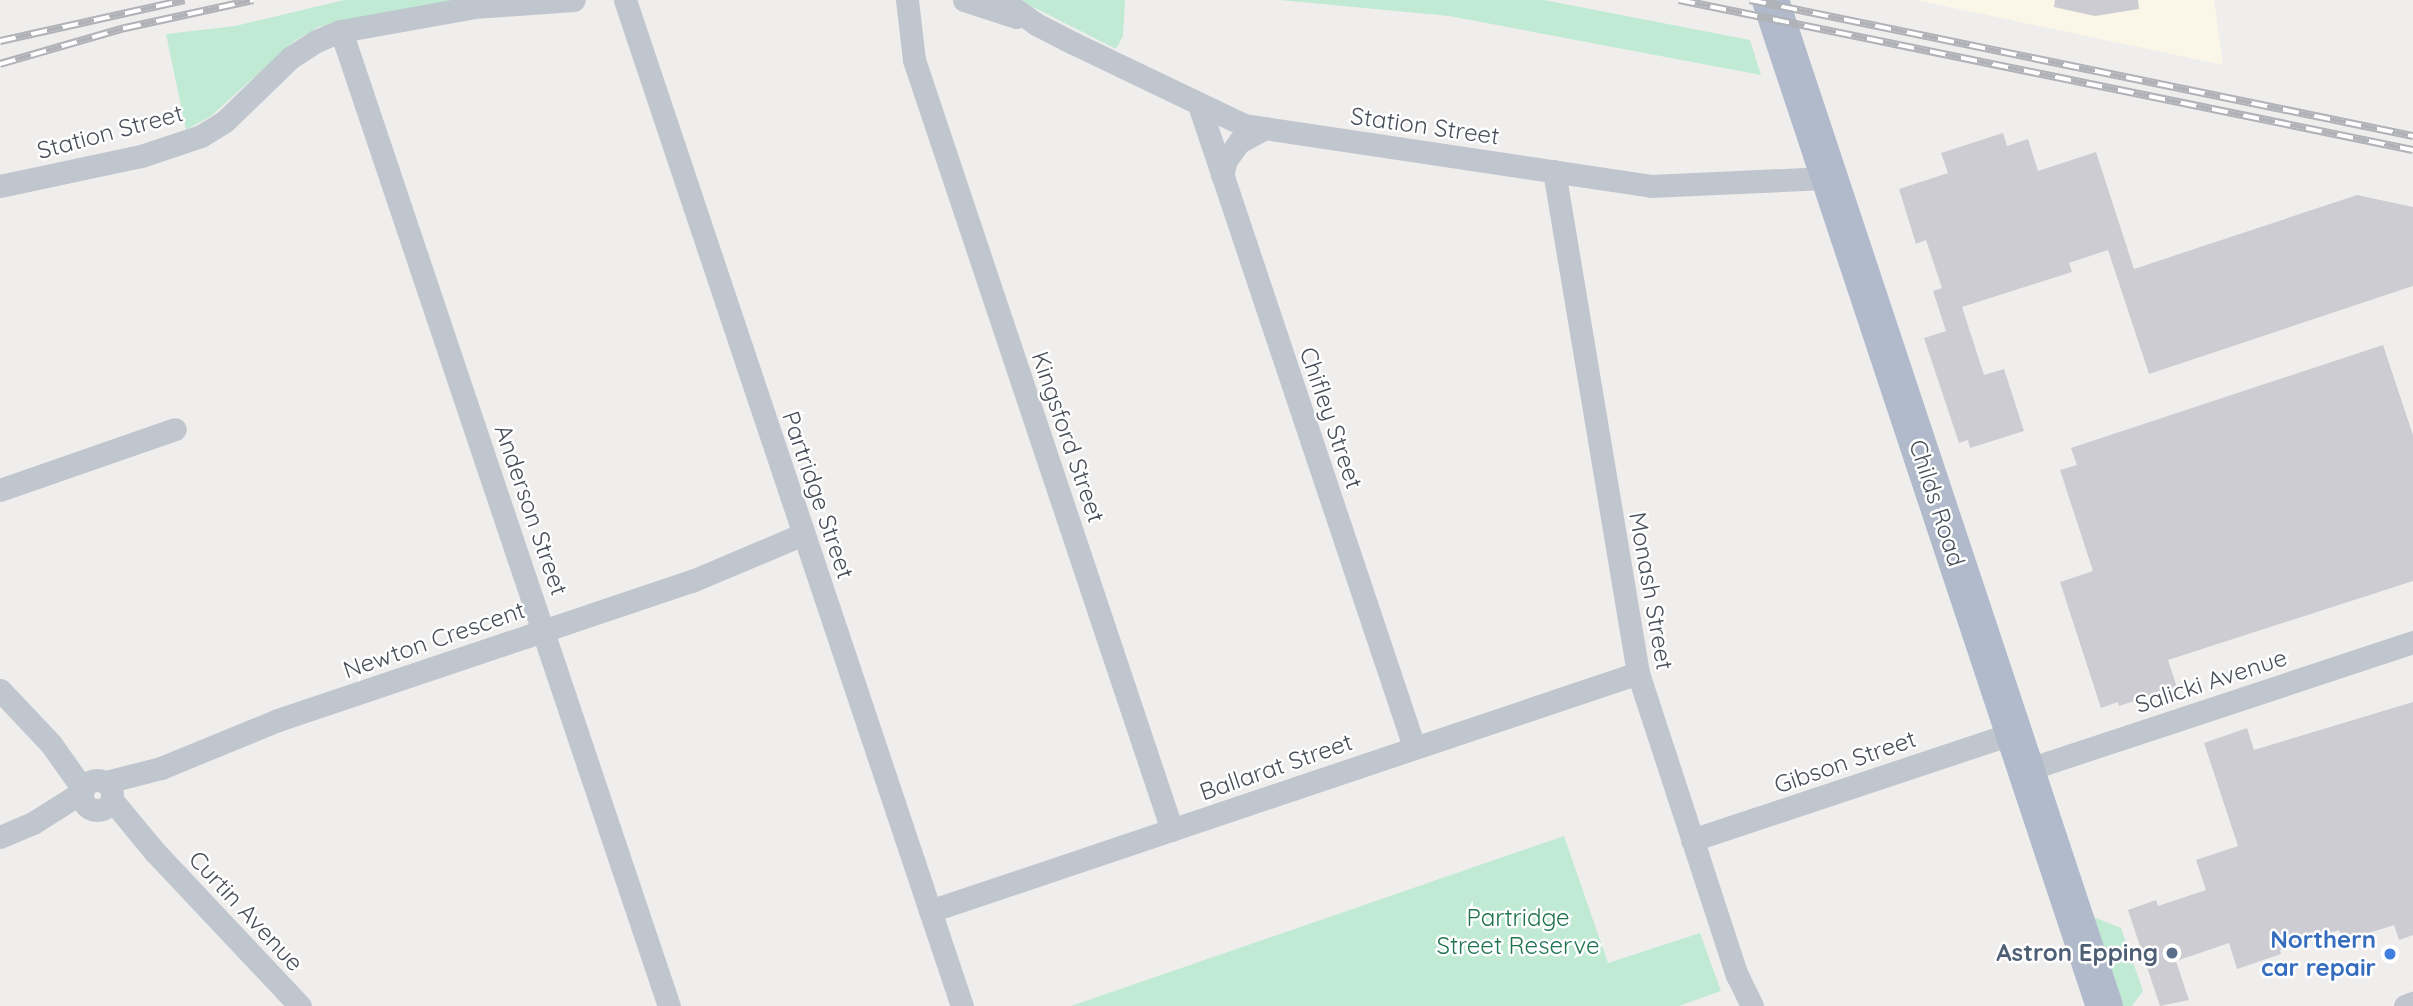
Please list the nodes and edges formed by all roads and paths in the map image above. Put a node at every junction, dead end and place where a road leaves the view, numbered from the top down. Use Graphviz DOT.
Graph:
graph roads {
  1 [pos="574,0"];
  2 [pos="625,0"];
  3 [pos="895,0"];
  4 [pos="907,0"];
  5 [pos="964,0"];
  6 [pos="1002,0"];
  7 [pos="1770,0"];
  8 [pos="1036,24"];
  9 [pos="341,31"];
  10 [pos="914,60"];
  11 [pos="1199,105"];
  12 [pos="1265,128"];
  13 [pos="1554,171"];
  14 [pos="1222,175"];
  15 [pos="1829,178"];
  16 [pos="0,187"];
  17 [pos="175,429"];
  18 [pos="0,490"];
  19 [pos="803,534"];
  20 [pos="544,631"];
  21 [pos="2413,642"];
  22 [pos="1638,673"];
  23 [pos="0,690"];
  24 [pos="2014,733"];
  25 [pos="1414,747"];
  26 [pos="2026,769"];
  27 [pos="98,795"];
  28 [pos="1172,830"];
  29 [pos="0,837"];
  30 [pos="1692,840"];
  31 [pos="930,911"];
  32 [pos="2413,1003"];
  33 [pos="300,1006"];
  34 [pos="670,1006"];
  35 [pos="962,1006"];
  36 [pos="1752,1006"];
  37 [pos="2104,1006"];
  38 [pos="2405,1006"];
  1 -- 9 [label="street, Station Street"];
  2 -- 19 [label="street, Partridge Street"];
  3 -- 10 [label="street, Kingsford Street"];
  4 -- 10 [label="street, Kingsford Street"];
  5 -- 8 [label="street, Station Street"];
  6 -- 8 [label="street, Station Street"];
  7 -- 15 [label="main road, Childs Road"];
  8 -- 11 [label="street, Station Street"];
  9 -- 16 [label="street, Station Street"];
  9 -- 20 [label="street, Anderson Street"];
  10 -- 28 [label="street, Kingsford Street"];
  11 -- 12 [label="street, Station Street"];
  11 -- 14 [label="street, Chifley Street"];
  12 -- 13 [label="street, Station Street"];
  12 -- 14 [label="street"];
  13 -- 15 [label="street, Station Street"];
  13 -- 22 [label="street, Monash Street"];
  14 -- 25 [label="street, Chifley Street"];
  15 -- 24 [label="main road, Childs Road"];
  17 -- 18 [label="street"];
  19 -- 20 [label="street, Newton Crescent"];
  19 -- 31 [label="street, Partridge Street"];
  20 -- 27 [label="street, Newton Crescent"];
  20 -- 34 [label="street, Anderson Street"];
  21 -- 26 [label="street, Salicki Avenue"];
  22 -- 25 [label="street, Ballarat Street"];
  22 -- 30 [label="street, Monash Street"];
  23 -- 27 [label="street, Curtin Avenue"];
  24 -- 26 [label="main road, Childs Road"];
  24 -- 30 [label="street, Gibson Street"];
  25 -- 28 [label="street, Ballarat Street"];
  26 -- 37 [label="main road, Childs Road"];
  27 -- 29 [label="street, Newton Crescent"];
  27 -- 33 [label="street, Curtin Avenue"];
  28 -- 31 [label="street, Ballarat Street"];
  30 -- 36 [label="street, Monash Street"];
  31 -- 35 [label="street, Partridge Street"];
  32 -- 38 [label="street"];
}
